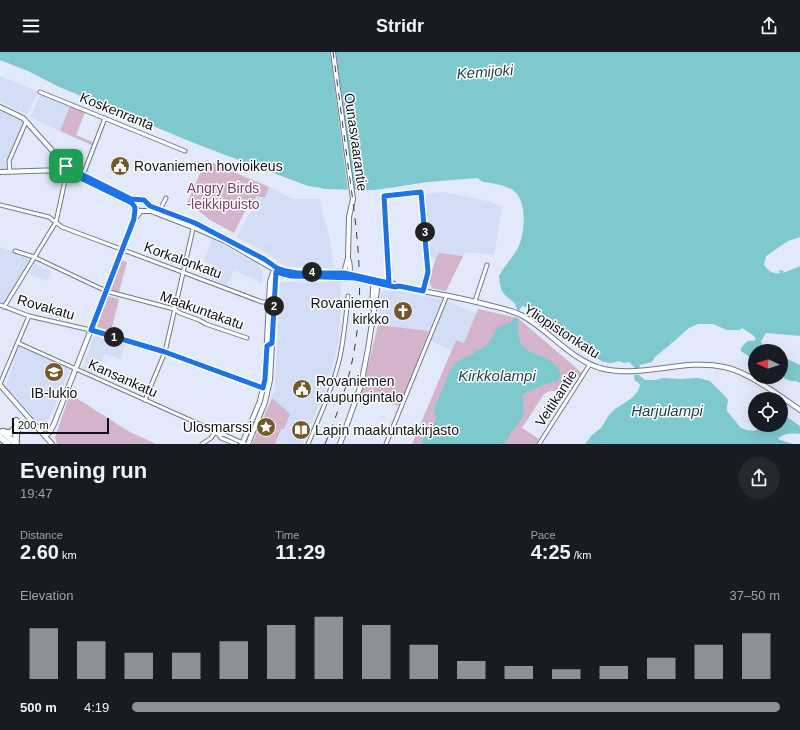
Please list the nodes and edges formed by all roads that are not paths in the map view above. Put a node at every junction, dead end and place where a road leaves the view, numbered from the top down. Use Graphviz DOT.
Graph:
graph roads {
  1 [pos="333,52"];
  2 [pos="40,92"];
  3 [pos="0,107"];
  4 [pos="105,118"];
  5 [pos="26,122"];
  6 [pos="185,151"];
  7 [pos="66,166"];
  8 [pos="62,170"];
  9 [pos="0,172"];
  10 [pos="10,172"];
  11 [pos="73,172"];
  12 [pos="83,175"];
  13 [pos="66,176"];
  14 [pos="166,198"];
  15 [pos="137,200"];
  16 [pos="147,203"];
  17 [pos="0,205"];
  18 [pos="139,209"];
  19 [pos="160,210"];
  20 [pos="56,222"];
  21 [pos="194,225"];
  22 [pos="123,249"];
  23 [pos="15,251"];
  24 [pos="34,258"];
  25 [pos="487,265"];
  26 [pos="275,270"];
  27 [pos="183,271"];
  28 [pos="347,275"];
  29 [pos="375,282"];
  30 [pos="389,283"];
  31 [pos="399,286"];
  32 [pos="106,291"];
  33 [pos="423,291"];
  34 [pos="447,295"];
  35 [pos="348,296"];
  36 [pos="274,298"];
  37 [pos="475,301"];
  38 [pos="268,302"];
  39 [pos="0,305"];
  40 [pos="4,306"];
  41 [pos="174,309"];
  42 [pos="28,316"];
  43 [pos="91,330"];
  44 [pos="247,338"];
  45 [pos="268,340"];
  46 [pos="18,343"];
  47 [pos="272,343"];
  48 [pos="267,346"];
  49 [pos="165,352"];
  50 [pos="590,364"];
  51 [pos="76,369"];
  52 [pos="0,384"];
  53 [pos="263,388"];
  54 [pos="268,389"];
  55 [pos="145,400"];
  56 [pos="800,410"];
  57 [pos="1,433"];
  58 [pos="217,434"];
  59 [pos="46,436"];
  60 [pos="8,444"];
  61 [pos="16,444"];
  62 [pos="52,444"];
  63 [pos="202,444"];
  64 [pos="236,444"];
  65 [pos="244,444"];
  66 [pos="308,444"];
  67 [pos="340,444"];
  68 [pos="386,444"];
  69 [pos="539,444"];
  1 -- 28 [label="street, Ounasvaarantie"];
  2 -- 4 [label="street, Koskenranta"];
  3 -- 5 [label="street"];
  4 -- 6 [label="street, Koskenranta"];
  4 -- 12 [label="street"];
  5 -- 7 [label="street"];
  5 -- 10 [label="street"];
  7 -- 8 [label="street"];
  7 -- 11 [label="street"];
  8 -- 10 [label="street"];
  8 -- 13 [label="street"];
  9 -- 10 [label="street"];
  11 -- 12 [label="street"];
  11 -- 13 [label="street"];
  11 -- 18 [label="street"];
  12 -- 15 [label="street"];
  13 -- 20 [label="street"];
  14 -- 19 [label="street"];
  15 -- 16 [label="street"];
  15 -- 18 [label="street"];
  16 -- 18 [label="street"];
  16 -- 19 [label="street"];
  17 -- 20 [label="street, Korkalonkatu"];
  18 -- 21 [label="street"];
  18 -- 22 [label="street"];
  19 -- 21 [label="street"];
  20 -- 22 [label="street, Korkalonkatu"];
  20 -- 24 [label="street"];
  21 -- 26 [label="street, Yliopistonkatu"];
  21 -- 27 [label="street"];
  22 -- 27 [label="street, Korkalonkatu"];
  22 -- 32 [label="street"];
  23 -- 24 [label="street, Maakuntakatu"];
  24 -- 32 [label="street, Maakuntakatu"];
  24 -- 40 [label="street"];
  25 -- 37 [label="street"];
  26 -- 28 [label="street, Yliopistonkatu"];
  26 -- 36 [label="street"];
  26 -- 38 [label="street"];
  27 -- 38 [label="street, Korkalonkatu"];
  27 -- 41 [label="street"];
  28 -- 29 [label="street, Yliopistonkatu"];
  29 -- 30 [label="street, Yliopistonkatu"];
  29 -- 31 [label="street, Yliopistonkatu"];
  29 -- 67 [label="street"];
  30 -- 31 [label="street, Yliopistonkatu"];
  30 -- 33 [label="street"];
  31 -- 33 [label="street, Yliopistonkatu"];
  32 -- 41 [label="street, Maakuntakatu"];
  32 -- 43 [label="street"];
  33 -- 34 [label="street, Yliopistonkatu"];
  34 -- 37 [label="street, Yliopistonkatu"];
  34 -- 68 [label="street"];
  35 -- 66 [label="street"];
  36 -- 38 [label="street"];
  36 -- 47 [label="street"];
  37 -- 50 [label="street, Yliopistonkatu"];
  38 -- 45 [label="street"];
  39 -- 40 [label="street, Rovakatu"];
  40 -- 42 [label="street, Rovakatu"];
  41 -- 44 [label="street, Maakuntakatu"];
  41 -- 49 [label="street"];
  42 -- 43 [label="street, Rovakatu"];
  42 -- 46 [label="street"];
  43 -- 49 [label="street, Rovakatu"];
  43 -- 51 [label="street"];
  45 -- 47 [label="street"];
  45 -- 48 [label="street"];
  46 -- 51 [label="street, Kansankatu"];
  46 -- 52 [label="street"];
  47 -- 48 [label="street"];
  47 -- 54 [label="street"];
  48 -- 53 [label="street"];
  49 -- 53 [label="street, Rovakatu"];
  49 -- 55 [label="street"];
  50 -- 56 [label="street, Yliopistonkatu"];
  50 -- 69 [label="street, Veitikantie"];
  51 -- 55 [label="street, Kansankatu"];
  51 -- 59 [label="street"];
  52 -- 59 [label="street"];
  53 -- 54 [label="street, Rovakatu"];
  53 -- 65 [label="street"];
  54 -- 65 [label="street"];
  55 -- 58 [label="street, Kansankatu"];
  57 -- 60 [label="highway"];
  57 -- 61 [label="highway"];
  57 -- 61 [label="highway"];
  58 -- 63 [label="street"];
  58 -- 64 [label="street, Kansankatu"];
  58 -- 65 [label="street, Kansankatu"];
  59 -- 62 [label="street"];
}
